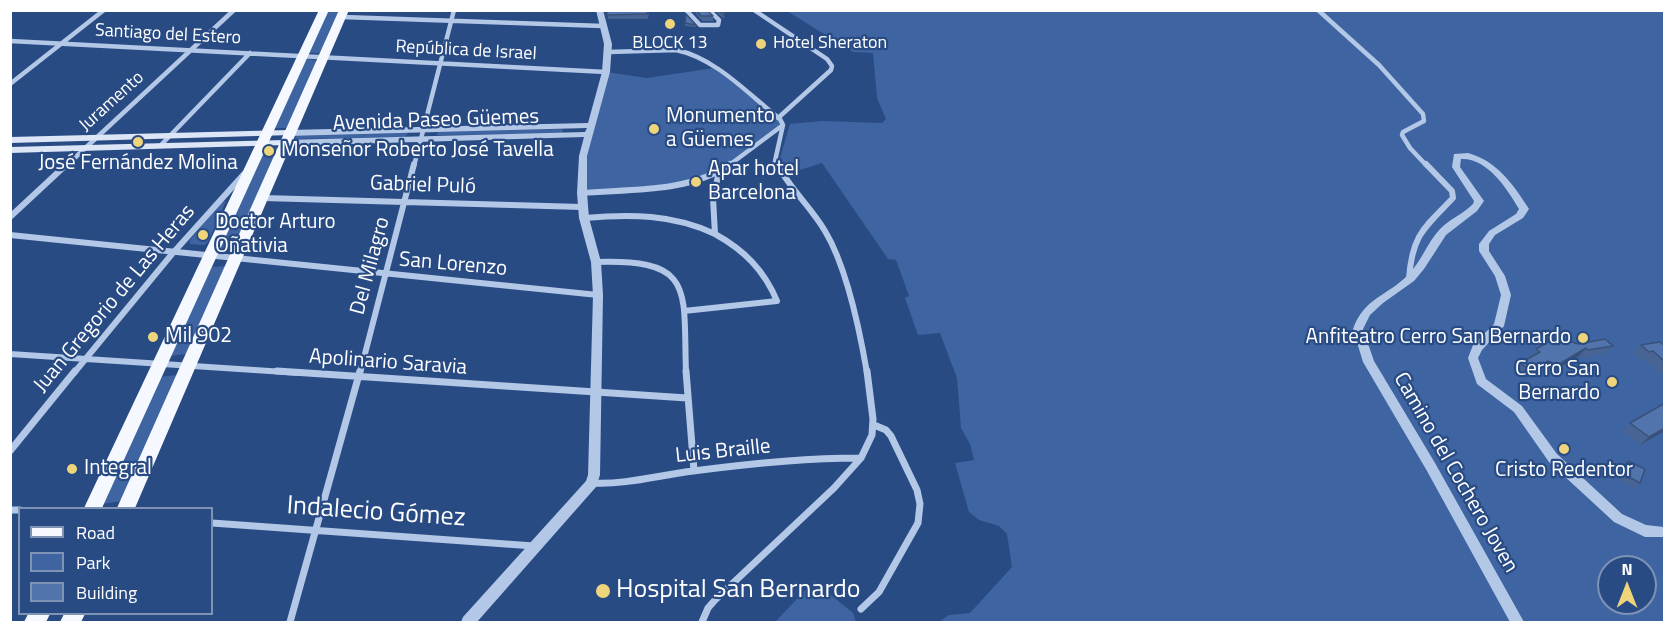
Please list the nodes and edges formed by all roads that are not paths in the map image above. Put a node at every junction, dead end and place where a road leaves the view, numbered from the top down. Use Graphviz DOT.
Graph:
graph roads {
  1 [pos="104,10"];
  2 [pos="234,10"];
  3 [pos="324,10"];
  4 [pos="454,10"];
  5 [pos="598,10"];
  6 [pos="687,10"];
  7 [pos="709,10"];
  8 [pos="754,10"];
  9 [pos="1318,10"];
  10 [pos="343,14"];
  11 [pos="451,21"];
  12 [pos="603,26"];
  13 [pos="10,41"];
  14 [pos="61,44"];
  15 [pos="191,50"];
  16 [pos="608,52"];
  17 [pos="250,53"];
  18 [pos="302,56"];
  19 [pos="324,57"];
  20 [pos="439,63"];
  21 [pos="606,72"];
  22 [pos="10,84"];
  23 [pos="778,118"];
  24 [pos="783,125"];
  25 [pos="590,130"];
  26 [pos="423,135"];
  27 [pos="169,136"];
  28 [pos="94,138"];
  29 [pos="287,138"];
  30 [pos="263,139"];
  31 [pos="14,140"];
  32 [pos="160,146"];
  33 [pos="10,149"];
  34 [pos="83,149"];
  35 [pos="249,170"];
  36 [pos="719,172"];
  37 [pos="582,193"];
  38 [pos="263,198"];
  39 [pos="405,202"];
  40 [pos="583,212"];
  41 [pos="10,217"];
  42 [pos="715,234"];
  43 [pos="10,236"];
  44 [pos="172,254"];
  45 [pos="210,256"];
  46 [pos="234,259"];
  47 [pos="596,262"];
  48 [pos="385,274"];
  49 [pos="1409,279"];
  50 [pos="598,295"];
  51 [pos="684,311"];
  52 [pos="10,354"];
  53 [pos="86,360"];
  54 [pos="160,366"];
  55 [pos="186,366"];
  56 [pos="359,377"];
  57 [pos="596,393"];
  58 [pos="687,398"];
  59 [pos="874,425"];
  60 [pos="10,451"];
  61 [pos="859,458"];
  62 [pos="694,471"];
  63 [pos="592,483"];
  64 [pos="93,507"];
  65 [pos="126,507"];
  66 [pos="213,523"];
  67 [pos="315,530"];
  68 [pos="1665,532"];
  69 [pos="537,546"];
  70 [pos="861,609"];
  71 [pos="290,622"];
  72 [pos="468,622"];
  73 [pos="702,622"];
  74 [pos="1517,622"];
  1 -- 14 [label="street"];
  2 -- 15 [label="street, Juramento"];
  3 -- 18 [label="main road"];
  4 -- 11 [label="street, Del Milagro"];
  5 -- 12 [label="street"];
  6 -- 7 [label="street"];
  8 -- 23 [label="street"];
  9 -- 49 [label="street"];
  10 -- 11 [label="street"];
  10 -- 19 [label="main road"];
  11 -- 12 [label="street"];
  11 -- 20 [label="street, Del Milagro"];
  12 -- 16 [label="street"];
  13 -- 14 [label="street, Santiago del Estero"];
  14 -- 15 [label="street, Santiago del Estero"];
  14 -- 22 [label="street"];
  15 -- 17 [label="street, Santiago del Estero"];
  15 -- 28 [label="street, Juramento"];
  16 -- 21 [label="street"];
  16 -- 23 [label="street"];
  17 -- 18 [label="street, Santiago del Estero"];
  17 -- 27 [label="street"];
  18 -- 19 [label="street, Santiago del Estero"];
  18 -- 30 [label="main road"];
  19 -- 20 [label="street, República de Israel"];
  19 -- 29 [label="main road"];
  20 -- 21 [label="street, República de Israel"];
  20 -- 26 [label="street, Del Milagro"];
  21 -- 25 [label="street"];
  23 -- 24 [label="street"];
  24 -- 36 [label="street"];
  24 -- 59 [label="street"];
  25 -- 26 [label="street, Avenida Paseo Güemes"];
  25 -- 37 [label="street"];
  26 -- 29 [label="street, Avenida Paseo Güemes"];
  26 -- 39 [label="street, Del Milagro"];
  27 -- 28 [label="main road"];
  27 -- 30 [label="main road"];
  27 -- 32 [label="street"];
  28 -- 31 [label="main road"];
  28 -- 34 [label="street, Juramento"];
  29 -- 30 [label="main road"];
  29 -- 38 [label="main road"];
  30 -- 32 [label="main road"];
  30 -- 35 [label="main road"];
  31 -- 33 [label="main road"];
  32 -- 34 [label="main road"];
  33 -- 34 [label="main road"];
  34 -- 41 [label="street, Juramento"];
  35 -- 44 [label="street, Juan Gregorio de Las Heras"];
  35 -- 45 [label="main road"];
  36 -- 37 [label="street"];
  36 -- 42 [label="street"];
  37 -- 40 [label="street"];
  38 -- 39 [label="street, Gabriel Puló"];
  38 -- 46 [label="main road"];
  39 -- 40 [label="street, Gabriel Puló"];
  39 -- 48 [label="street, Del Milagro"];
  40 -- 42 [label="street, Gabriel Puló"];
  40 -- 47 [label="street"];
  42 -- 51 [label="street, Gabriel Puló"];
  43 -- 44 [label="street, San Lorenzo"];
  44 -- 45 [label="street, San Lorenzo"];
  44 -- 53 [label="street, Juan Gregorio de Las Heras"];
  45 -- 46 [label="street, San Lorenzo"];
  45 -- 54 [label="main road"];
  46 -- 48 [label="street, San Lorenzo"];
  46 -- 55 [label="main road"];
  47 -- 50 [label="street"];
  47 -- 51 [label="street"];
  48 -- 50 [label="street, San Lorenzo"];
  48 -- 56 [label="street, Del Milagro"];
  49 -- 68 [label="street, Camino del Cochero Joven"];
  49 -- 74 [label="street, Camino del Cochero Joven"];
  50 -- 57 [label="street"];
  51 -- 58 [label="street"];
  52 -- 53 [label="street, Apolinario Saravia"];
  53 -- 54 [label="street, Apolinario Saravia"];
  53 -- 60 [label="street, Juan Gregorio de Las Heras"];
  54 -- 55 [label="street, Apolinario Saravia"];
  54 -- 64 [label="main road"];
  55 -- 56 [label="street, Apolinario Saravia"];
  55 -- 65 [label="main road"];
  56 -- 57 [label="street, Apolinario Saravia"];
  56 -- 67 [label="street, Del Milagro"];
  57 -- 58 [label="street, Apolinario Saravia"];
  57 -- 63 [label="street"];
  58 -- 62 [label="street"];
  59 -- 61 [label="street"];
  59 -- 70 [label="street"];
  61 -- 62 [label="street, Luis Braille"];
  61 -- 73 [label="street"];
  62 -- 63 [label="street, Luis Braille"];
  63 -- 69 [label="street"];
  66 -- 67 [label="street, Indalecio Gómez"];
  67 -- 69 [label="street, Indalecio Gómez"];
  67 -- 71 [label="street, Del Milagro"];
  69 -- 72 [label="street"];
}
